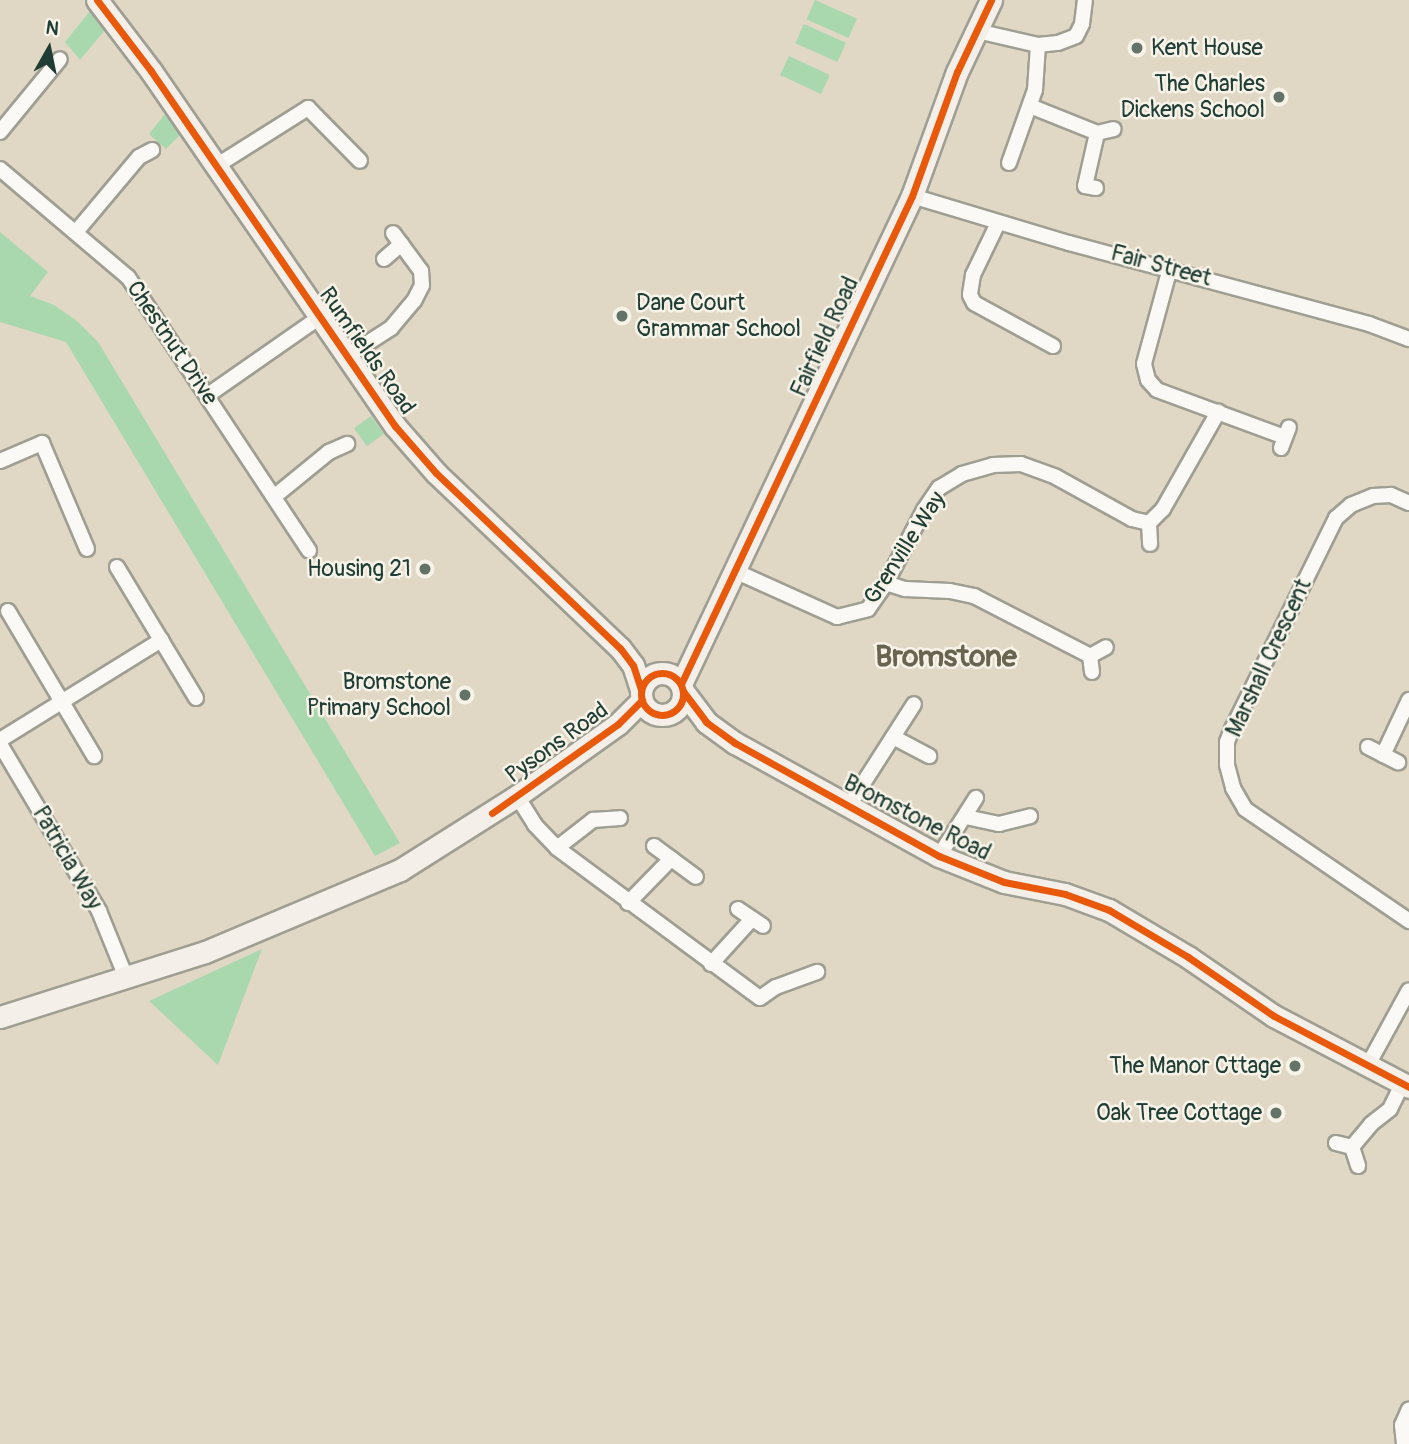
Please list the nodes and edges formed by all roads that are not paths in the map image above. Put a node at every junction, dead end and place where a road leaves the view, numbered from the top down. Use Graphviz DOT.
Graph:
graph roads {
  1 [pos="97,0"];
  2 [pos="991,0"];
  3 [pos="1085,0"];
  4 [pos="977,31"];
  5 [pos="1038,45"];
  6 [pos="60,59"];
  7 [pos="1030,106"];
  8 [pos="1114,129"];
  9 [pos="0,132"];
  10 [pos="1097,132"];
  11 [pos="152,150"];
  12 [pos="360,161"];
  13 [pos="1009,163"];
  14 [pos="216,166"];
  15 [pos="0,169"];
  16 [pos="1096,188"];
  17 [pos="912,196"];
  18 [pos="998,223"];
  19 [pos="76,232"];
  20 [pos="384,259"];
  21 [pos="1170,268"];
  22 [pos="320,317"];
  23 [pos="1409,340"];
  24 [pos="1053,345"];
  25 [pos="346,357"];
  26 [pos="208,395"];
  27 [pos="1218,412"];
  28 [pos="1285,437"];
  29 [pos="347,444"];
  30 [pos="0,461"];
  31 [pos="275,496"];
  32 [pos="1409,503"];
  33 [pos="1149,523"];
  34 [pos="1150,544"];
  35 [pos="87,549"];
  36 [pos="309,550"];
  37 [pos="117,567"];
  38 [pos="737,572"];
  39 [pos="886,583"];
  40 [pos="8,611"];
  41 [pos="161,640"];
  42 [pos="1106,647"];
  43 [pos="620,648"];
  44 [pos="1090,656"];
  45 [pos="1092,672"];
  46 [pos="672,680"];
  47 [pos="196,698"];
  48 [pos="62,702"];
  49 [pos="1408,703"];
  50 [pos="652,704"];
  51 [pos="914,704"];
  52 [pos="706,722"];
  53 [pos="893,737"];
  54 [pos="0,742"];
  55 [pos="1367,747"];
  56 [pos="1383,755"];
  57 [pos="94,756"];
  58 [pos="929,756"];
  59 [pos="1398,762"];
  60 [pos="517,796"];
  61 [pos="976,798"];
  62 [pos="848,807"];
  63 [pos="1030,816"];
  64 [pos="966,817"];
  65 [pos="620,818"];
  66 [pos="654,845"];
  67 [pos="556,848"];
  68 [pos="939,856"];
  69 [pos="671,859"];
  70 [pos="696,877"];
  71 [pos="628,903"];
  72 [pos="738,909"];
  73 [pos="1409,921"];
  74 [pos="711,964"];
  75 [pos="817,972"];
  76 [pos="125,975"];
  77 [pos="1409,990"];
  78 [pos="0,1017"];
  79 [pos="1368,1065"];
  80 [pos="1406,1086"];
  81 [pos="1336,1143"];
  82 [pos="1352,1147"];
  83 [pos="1358,1166"];
  84 [pos="1409,1409"];
  85 [pos="1404,1444"];
  1 -- 14 [label="street, Rumfields Road"];
  2 -- 4 [label="street, Fairfield Road"];
  3 -- 5 [label="street"];
  4 -- 5 [label="street"];
  4 -- 17 [label="street, Fairfield Road"];
  5 -- 7 [label="street"];
  6 -- 9 [label="street"];
  7 -- 10 [label="street"];
  7 -- 13 [label="street"];
  8 -- 10 [label="street"];
  10 -- 16 [label="street"];
  11 -- 19 [label="street"];
  12 -- 14 [label="street"];
  14 -- 22 [label="street, Rumfields Road"];
  15 -- 19 [label="street, Chestnut Drive"];
  17 -- 18 [label="street, Fair Street"];
  17 -- 38 [label="street, Fairfield Road"];
  18 -- 21 [label="street, Fair Street"];
  18 -- 24 [label="street"];
  19 -- 26 [label="street, Chestnut Drive"];
  20 -- 25 [label="street"];
  21 -- 23 [label="street, Fair Street"];
  21 -- 27 [label="street"];
  22 -- 25 [label="street, Rumfields Road"];
  22 -- 26 [label="street"];
  25 -- 43 [label="street, Rumfields Road"];
  26 -- 31 [label="street, Chestnut Drive"];
  27 -- 28 [label="street"];
  27 -- 33 [label="street"];
  29 -- 31 [label="street"];
  30 -- 35 [label="street"];
  31 -- 36 [label="street, Chestnut Drive"];
  32 -- 73 [label="street, Marshall Crescent"];
  33 -- 34 [label="street"];
  33 -- 39 [label="street, Grenville Way"];
  37 -- 41 [label="street"];
  38 -- 39 [label="street, Grenville Way"];
  38 -- 46 [label="street, Fairfield Road"];
  39 -- 44 [label="street"];
  40 -- 48 [label="street"];
  41 -- 47 [label="street"];
  41 -- 48 [label="street"];
  42 -- 44 [label="street"];
  43 -- 46 [label="street, Rumfields Road"];
  43 -- 50 [label="street, Rumfields Road"];
  44 -- 45 [label="street"];
  46 -- 50 [label="street, Fairfield Road"];
  46 -- 50 [label="street"];
  46 -- 52 [label="street, Bromstone Road"];
  48 -- 54 [label="street"];
  48 -- 57 [label="street"];
  49 -- 56 [label="street"];
  50 -- 52 [label="street, Bromstone Road"];
  50 -- 60 [label="street, Pysons Road"];
  51 -- 53 [label="street"];
  52 -- 62 [label="street, Bromstone Road"];
  53 -- 58 [label="street"];
  53 -- 62 [label="street"];
  54 -- 76 [label="street, Patricia Way"];
  55 -- 56 [label="street"];
  56 -- 59 [label="street"];
  60 -- 67 [label="street"];
  60 -- 76 [label="street, Pysons Road"];
  61 -- 64 [label="street"];
  62 -- 68 [label="street, Bromstone Road"];
  63 -- 64 [label="street"];
  64 -- 68 [label="street"];
  65 -- 67 [label="street"];
  66 -- 69 [label="street"];
  67 -- 71 [label="street"];
  68 -- 79 [label="street, Bromstone Road"];
  69 -- 70 [label="street"];
  69 -- 71 [label="street"];
  71 -- 74 [label="street"];
  72 -- 74 [label="street"];
  74 -- 75 [label="street"];
  76 -- 78 [label="street, Pysons Road"];
  77 -- 79 [label="street"];
  79 -- 80 [label="street, Bromstone Road"];
  80 -- 82 [label="street"];
  81 -- 82 [label="street"];
  82 -- 83 [label="street"];
  84 -- 85 [label="street"];
}
